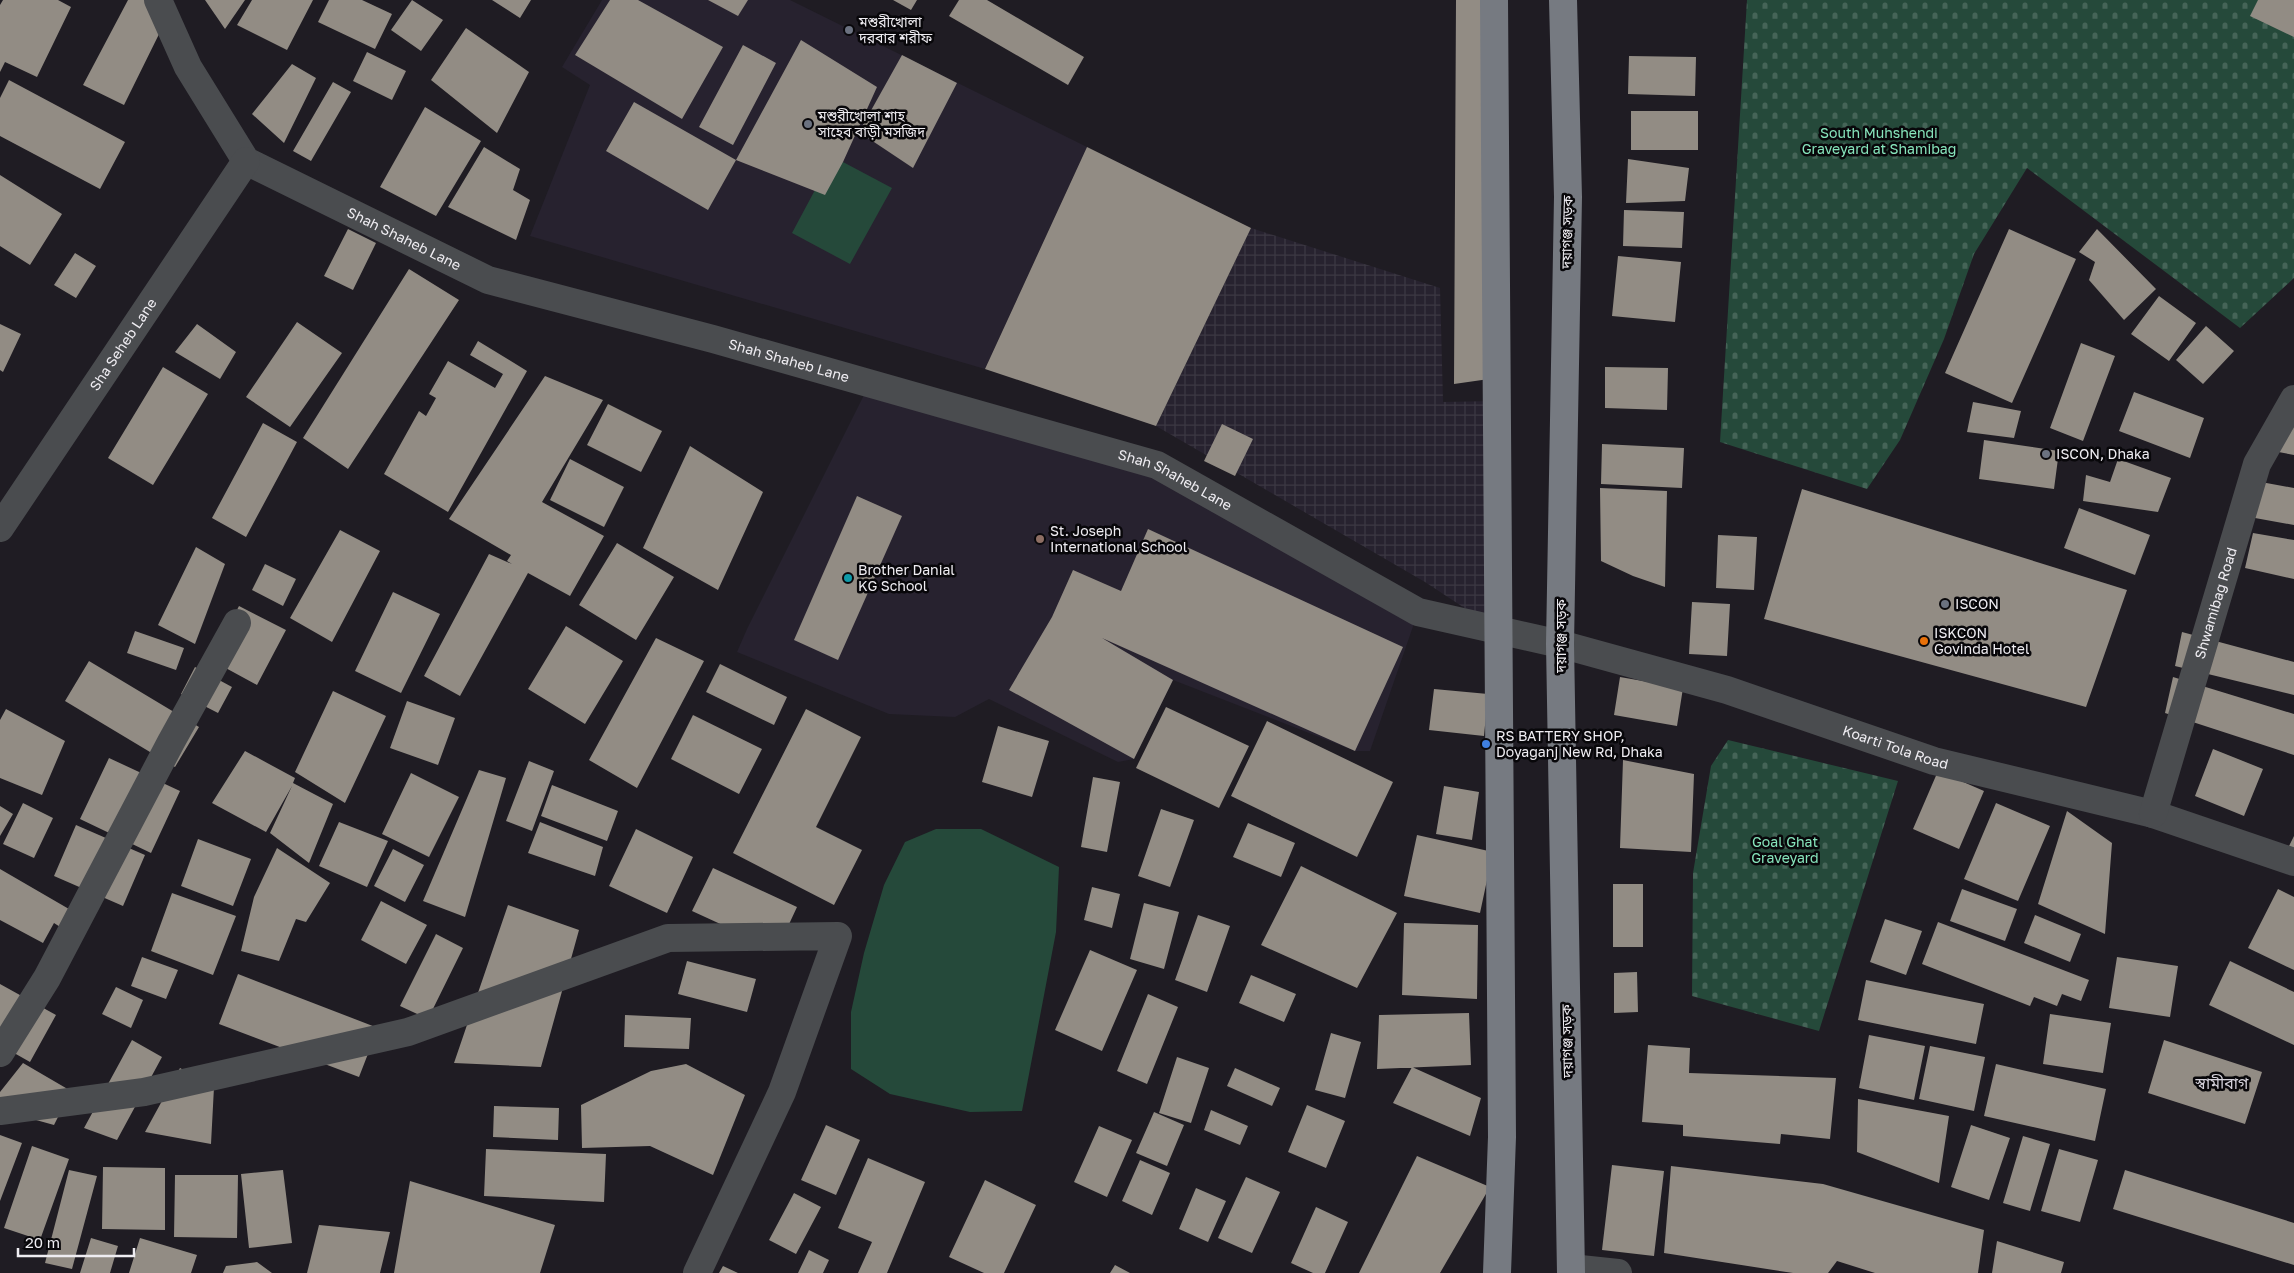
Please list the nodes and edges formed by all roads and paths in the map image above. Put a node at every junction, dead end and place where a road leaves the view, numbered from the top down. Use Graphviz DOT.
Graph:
graph roads {
  1 [pos="158,0"];
  2 [pos="1494,0"];
  3 [pos="1563,0"];
  4 [pos="246,160"];
  5 [pos="2294,399"];
  6 [pos="0,528"];
  7 [pos="237,623"];
  8 [pos="1498,630"];
  9 [pos="1560,644"];
  10 [pos="2153,814"];
  11 [pos="2294,862"];
  12 [pos="0,1053"];
  13 [pos="0,1111"];
  14 [pos="1571,1271"];
  15 [pos="697,1273"];
  16 [pos="1497,1273"];
  17 [pos="1618,1273"];
  1 -- 4 [label="street"];
  2 -- 8 [label="main road"];
  3 -- 9 [label="main road, দয়াগঞ্জ সড়ক"];
  4 -- 6 [label="street, Sha Seheb Lane"];
  4 -- 8 [label="street, Shah Shaheb Lane"];
  5 -- 10 [label="street, Shwamibag Road"];
  7 -- 12 [label="street"];
  8 -- 9 [label="street, Koarti Tola Road"];
  8 -- 16 [label="main road"];
  9 -- 10 [label="street, Koarti Tola Road"];
  9 -- 14 [label="main road, দয়াগঞ্জ সড়ক"];
  10 -- 11 [label="street, Koarti Tola Road"];
  13 -- 15 [label="street"];
  14 -- 17 [label="street"];
}
